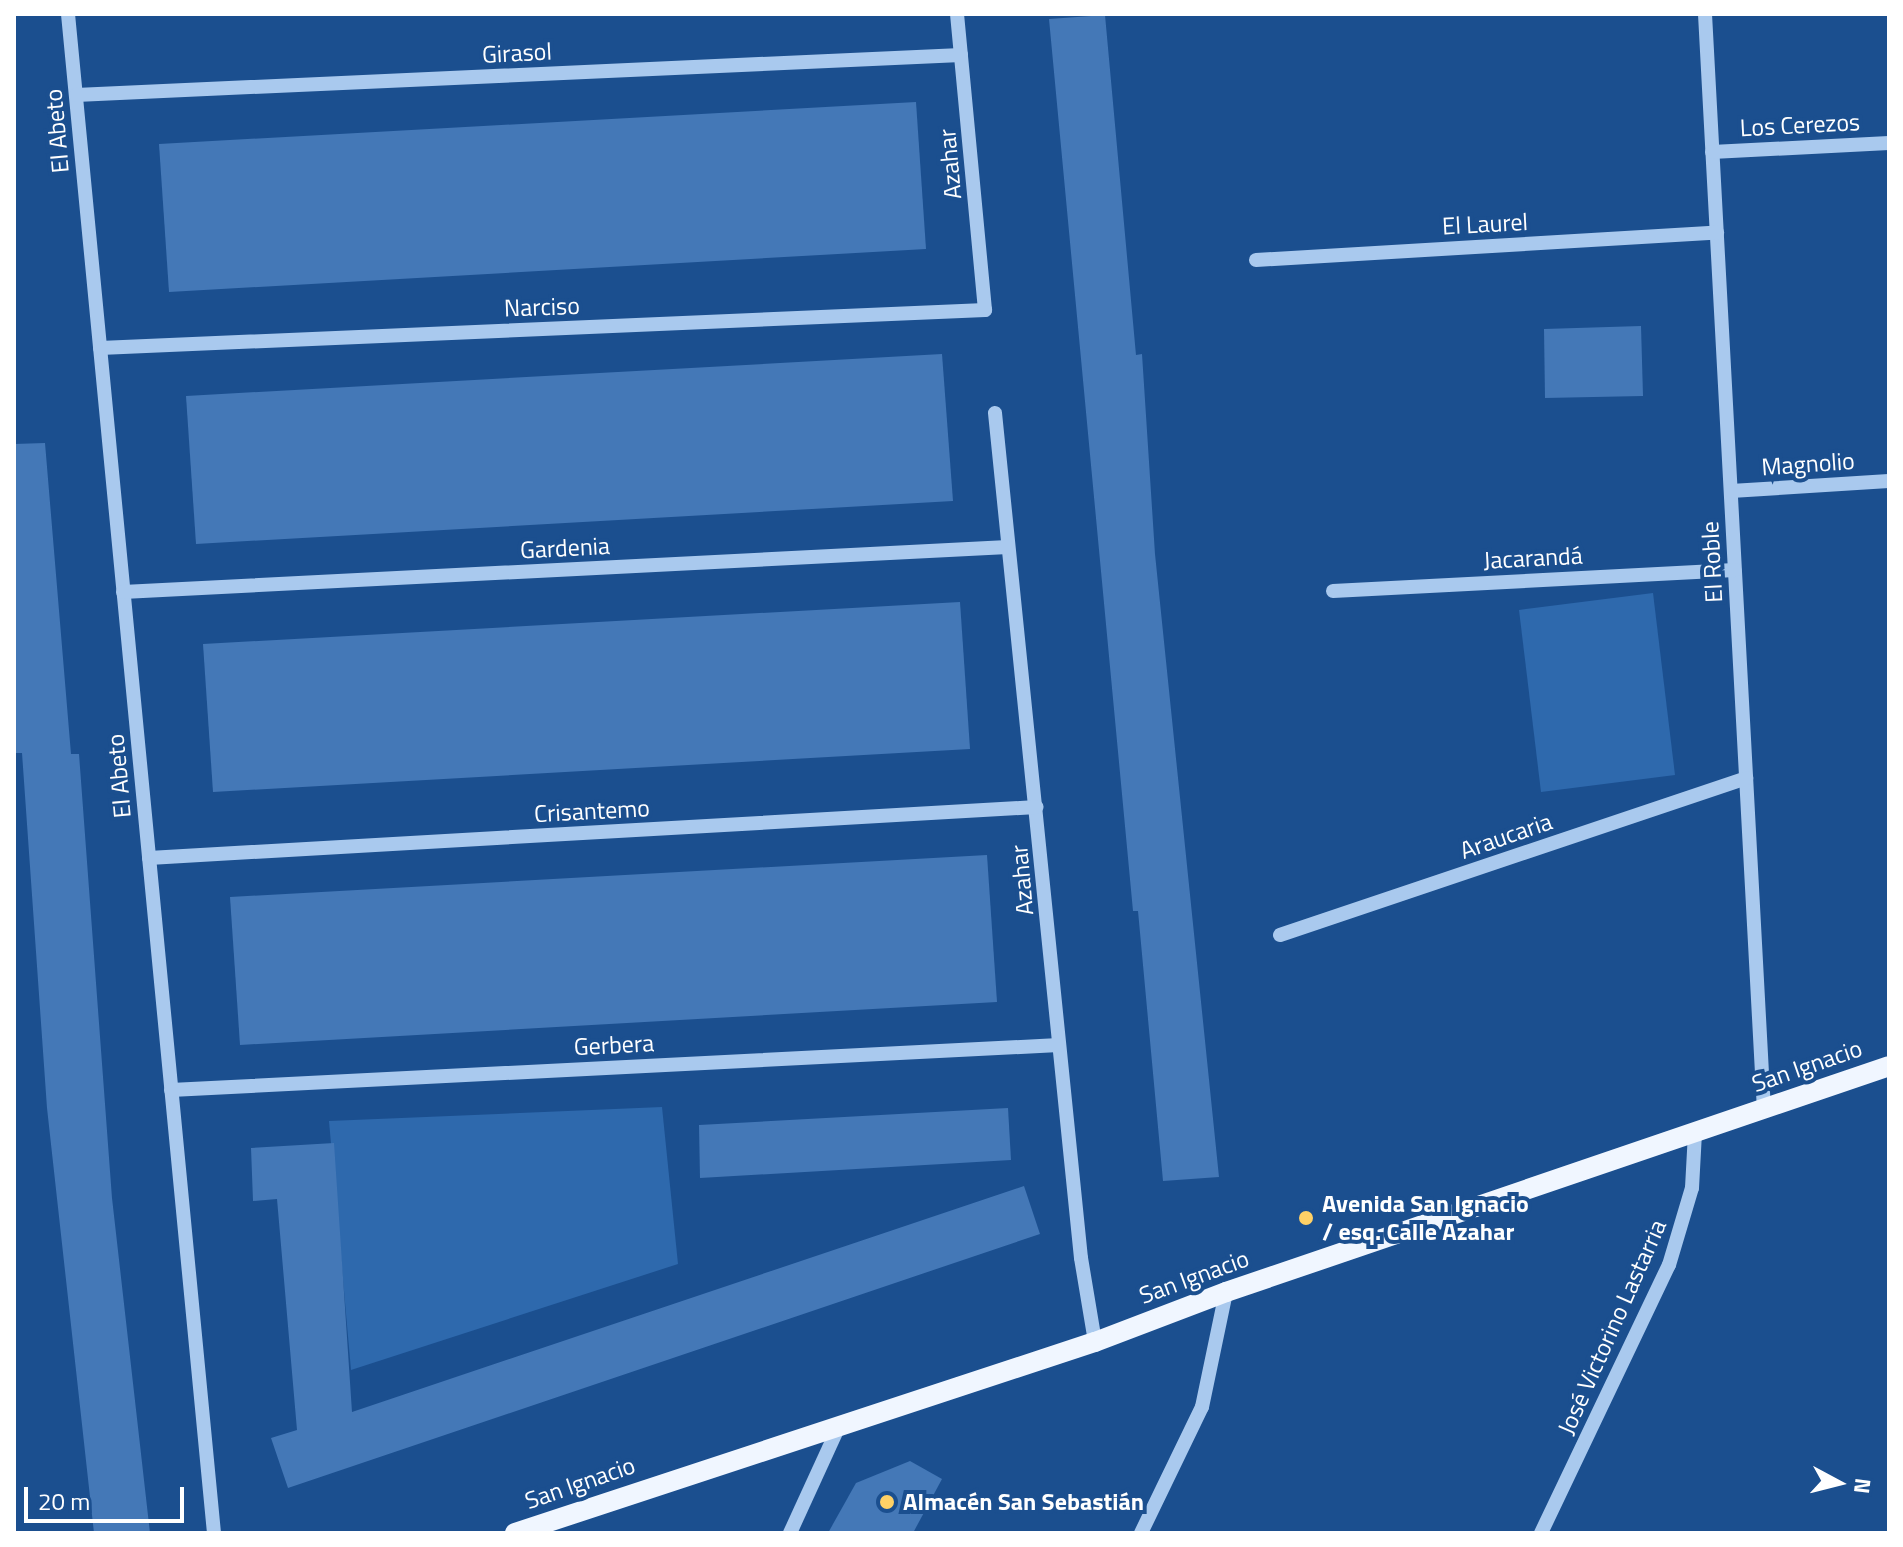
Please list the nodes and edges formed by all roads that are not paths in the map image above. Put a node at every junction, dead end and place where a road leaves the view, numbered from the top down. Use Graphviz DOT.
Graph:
graph roads {
  1 [pos="68,14"];
  2 [pos="957,14"];
  3 [pos="1705,14"];
  4 [pos="961,55"];
  5 [pos="76,95"];
  6 [pos="1889,143"];
  7 [pos="1712,152"];
  8 [pos="1717,233"];
  9 [pos="1256,260"];
  10 [pos="985,310"];
  11 [pos="100,348"];
  12 [pos="995,413"];
  13 [pos="1889,481"];
  14 [pos="1731,491"];
  15 [pos="1008,547"];
  16 [pos="1734,570"];
  17 [pos="1333,591"];
  18 [pos="123,592"];
  19 [pos="1746,778"];
  20 [pos="1037,807"];
  21 [pos="149,858"];
  22 [pos="1280,935"];
  23 [pos="1059,1045"];
  24 [pos="1889,1066"];
  25 [pos="171,1090"];
  26 [pos="1764,1109"];
  27 [pos="1695,1132"];
  28 [pos="1226,1292"];
  29 [pos="1095,1342"];
  30 [pos="841,1422"];
  31 [pos="214,1533"];
  32 [pos="515,1533"];
  33 [pos="790,1533"];
  34 [pos="1141,1533"];
  35 [pos="1541,1533"];
  1 -- 5 [label="street, El Abeto"];
  2 -- 4 [label="street, Azahar"];
  3 -- 7 [label="street, El Roble"];
  4 -- 5 [label="street, Girasol"];
  4 -- 10 [label="street, Azahar"];
  5 -- 11 [label="street, El Abeto"];
  6 -- 7 [label="street, Los Cerezos"];
  7 -- 8 [label="street, El Roble"];
  8 -- 9 [label="street, El Laurel"];
  8 -- 14 [label="street, El Roble"];
  10 -- 11 [label="street, Narciso"];
  11 -- 18 [label="street, El Abeto"];
  12 -- 15 [label="street, Azahar"];
  13 -- 14 [label="street, Magnolio"];
  14 -- 16 [label="street, El Roble"];
  15 -- 18 [label="street, Gardenia"];
  15 -- 20 [label="street, Azahar"];
  16 -- 17 [label="street, Jacarandá"];
  16 -- 19 [label="street, El Roble"];
  18 -- 21 [label="street, El Abeto"];
  19 -- 22 [label="street, Araucaria"];
  19 -- 26 [label="street, El Roble"];
  20 -- 21 [label="street, Crisantemo"];
  20 -- 23 [label="street, Azahar"];
  21 -- 25 [label="street, El Abeto"];
  23 -- 25 [label="street, Gerbera"];
  23 -- 29 [label="street, Azahar"];
  24 -- 26 [label="main road, San Ignacio"];
  25 -- 31 [label="street, El Abeto"];
  26 -- 27 [label="main road, San Ignacio"];
  27 -- 28 [label="main road, San Ignacio"];
  27 -- 35 [label="street, José Victorino Lastarria"];
  28 -- 29 [label="main road, San Ignacio"];
  28 -- 34 [label="street"];
  29 -- 30 [label="main road, San Ignacio"];
  30 -- 32 [label="main road, San Ignacio"];
  30 -- 33 [label="street"];
}
